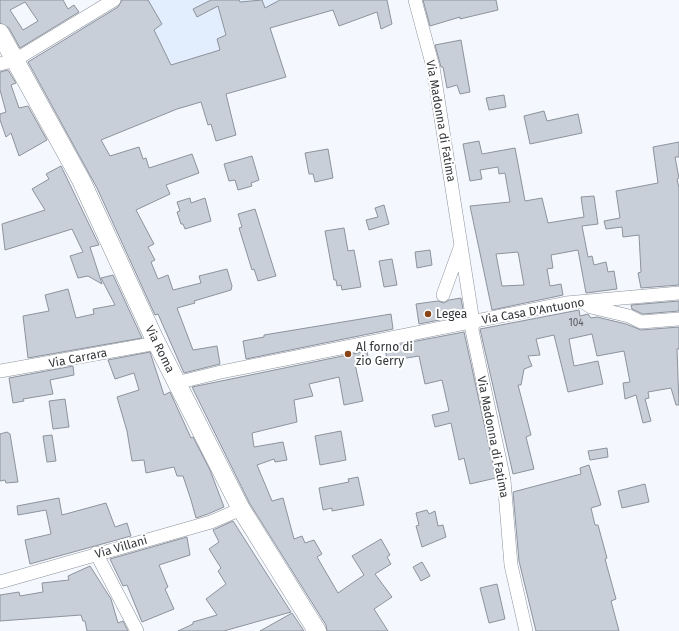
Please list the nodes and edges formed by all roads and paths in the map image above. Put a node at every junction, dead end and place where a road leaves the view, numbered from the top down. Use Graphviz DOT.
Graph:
graph roads {
  1 [pos="114,0"];
  2 [pos="415,0"];
  3 [pos="0,33"];
  4 [pos="8,62"];
  5 [pos="462,243"];
  6 [pos="679,293"];
  7 [pos="443,295"];
  8 [pos="582,302"];
  9 [pos="679,319"];
  10 [pos="473,322"];
  11 [pos="157,343"];
  12 [pos="0,371"];
  13 [pos="176,383"];
  14 [pos="241,509"];
  15 [pos="96,553"];
  16 [pos="0,582"];
  17 [pos="137,631"];
  18 [pos="317,631"];
  19 [pos="526,631"];
  1 -- 4 [label="street"];
  2 -- 5 [label="street, Via Madonna di Fatima"];
  3 -- 4 [label="main road, Via Roma"];
  4 -- 11 [label="main road, Via Roma"];
  5 -- 7 [label="street, Via Madonna di Fatima"];
  5 -- 10 [label="street, Via Madonna di Fatima"];
  6 -- 8 [label="street, Via Casa D'Antuono"];
  8 -- 9 [label="street"];
  8 -- 10 [label="street, Via Casa D'Antuono"];
  10 -- 13 [label="street, Via Casa D'Antuono"];
  10 -- 19 [label="street, Via Madonna di Fatima"];
  11 -- 12 [label="street, Via Carrara"];
  11 -- 13 [label="main road, Via Roma"];
  13 -- 14 [label="main road, Via Roma"];
  14 -- 15 [label="street, Via Villani"];
  14 -- 18 [label="main road, Via Roma"];
  15 -- 16 [label="street, Via Villani"];
  15 -- 17 [label="street"];
}
